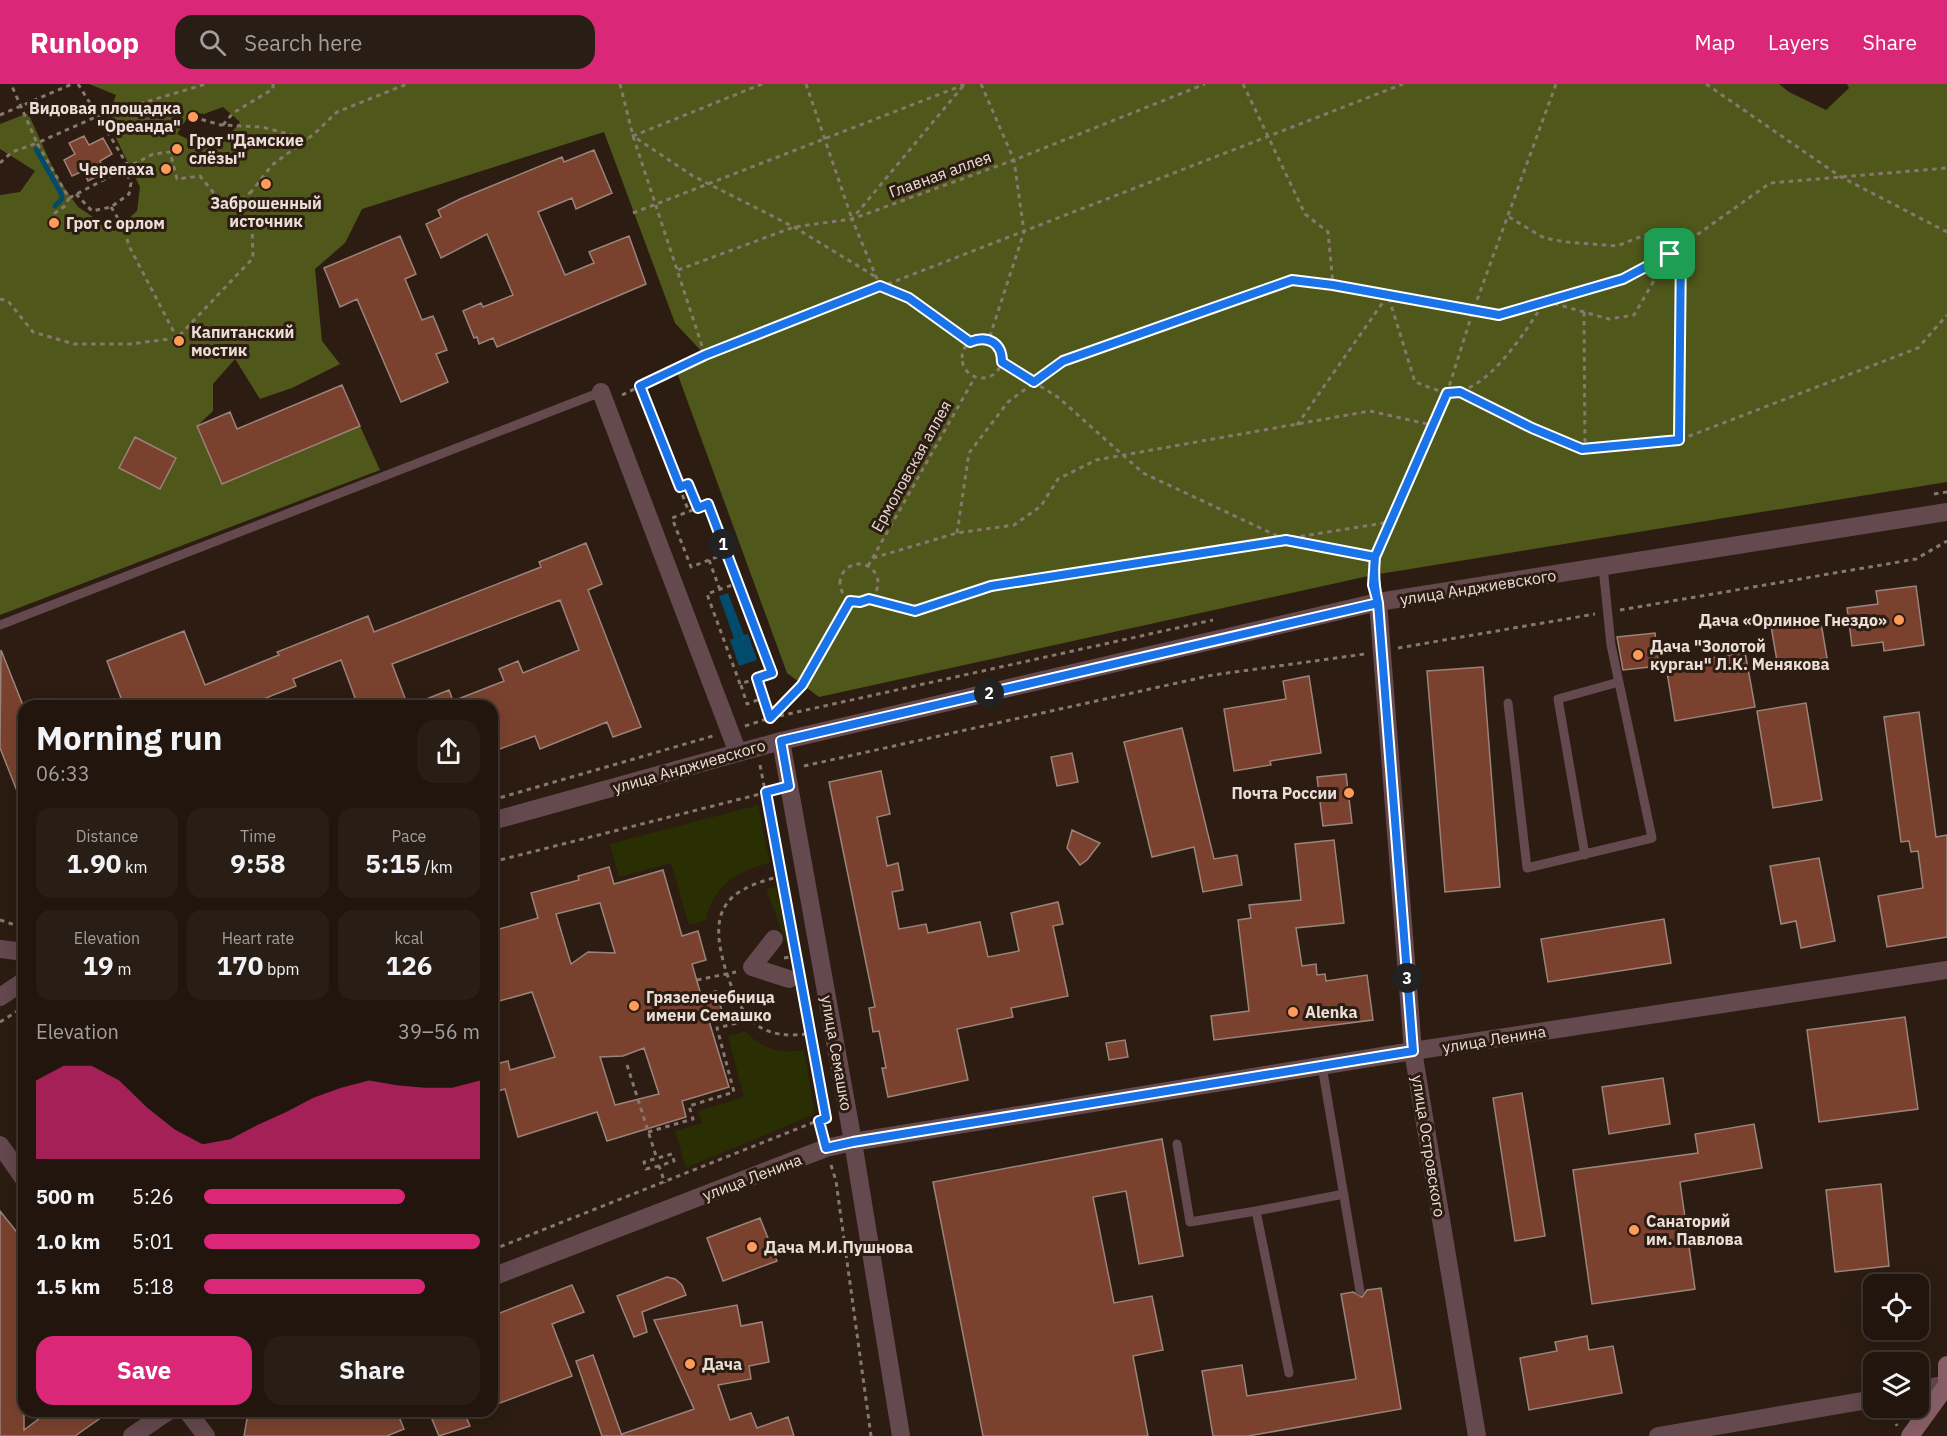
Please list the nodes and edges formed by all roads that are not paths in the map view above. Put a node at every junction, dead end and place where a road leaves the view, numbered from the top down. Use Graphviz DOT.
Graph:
graph roads {
  1 [pos="601,392"];
  2 [pos="1947,512"];
  3 [pos="1603,567"];
  4 [pos="1378,603"];
  5 [pos="0,625"];
  6 [pos="1618,682"];
  7 [pos="1508,703"];
  8 [pos="781,741"];
  9 [pos="738,753"];
  10 [pos="498,819"];
  11 [pos="1585,855"];
  12 [pos="774,939"];
  13 [pos="0,949"];
  14 [pos="18,951"];
  15 [pos="1947,970"];
  16 [pos="797,975"];
  17 [pos="18,983"];
  18 [pos="2,989"];
  19 [pos="1413,1051"];
  20 [pos="1322,1066"];
  21 [pos="853,1142"];
  22 [pos="1177,1144"];
  23 [pos="0,1145"];
  24 [pos="18,1170"];
  25 [pos="1344,1194"];
  26 [pos="1256,1211"];
  27 [pos="498,1275"];
  28 [pos="1360,1291"];
  29 [pos="1947,1365"];
  30 [pos="1288,1373"];
  31 [pos="1947,1384"];
  32 [pos="1929,1388"];
  33 [pos="1863,1401"];
  34 [pos="160,1417"];
  35 [pos="192,1417"];
  36 [pos="132,1436"];
  37 [pos="206,1436"];
  38 [pos="901,1436"];
  39 [pos="1477,1436"];
  40 [pos="1658,1436"];
  41 [pos="1910,1436"];
  1 -- 5 [label="lane"];
  1 -- 9 [label="street"];
  2 -- 3 [label="street, улица Анджиевского"];
  3 -- 4 [label="street, улица Анджиевского"];
  3 -- 6 [label="lane"];
  4 -- 8 [label="street, улица Анджиевского"];
  4 -- 19 [label="street, улица Островского"];
  6 -- 11 [label="lane"];
  6 -- 11 [label="lane"];
  7 -- 11 [label="lane"];
  8 -- 9 [label="street, улица Анджиевского"];
  8 -- 21 [label="street, улица Семашко"];
  9 -- 10 [label="street, улица Анджиевского"];
  12 -- 16 [label="street"];
  13 -- 14 [label="street"];
  15 -- 19 [label="street, улица Ленина"];
  17 -- 18 [label="street"];
  19 -- 20 [label="street, улица Ленина"];
  19 -- 39 [label="street, улица Островского"];
  20 -- 21 [label="street, улица Ленина"];
  20 -- 25 [label="lane"];
  21 -- 27 [label="street, улица Ленина"];
  21 -- 38 [label="street, улица Семашко"];
  22 -- 26 [label="lane"];
  23 -- 24 [label="street"];
  25 -- 26 [label="lane"];
  25 -- 28 [label="lane"];
  26 -- 30 [label="lane"];
  29 -- 31 [label="main road"];
  31 -- 32 [label="street"];
  31 -- 41 [label="main road"];
  33 -- 40 [label="street"];
  34 -- 36 [label="street"];
  35 -- 37 [label="street"];
}
